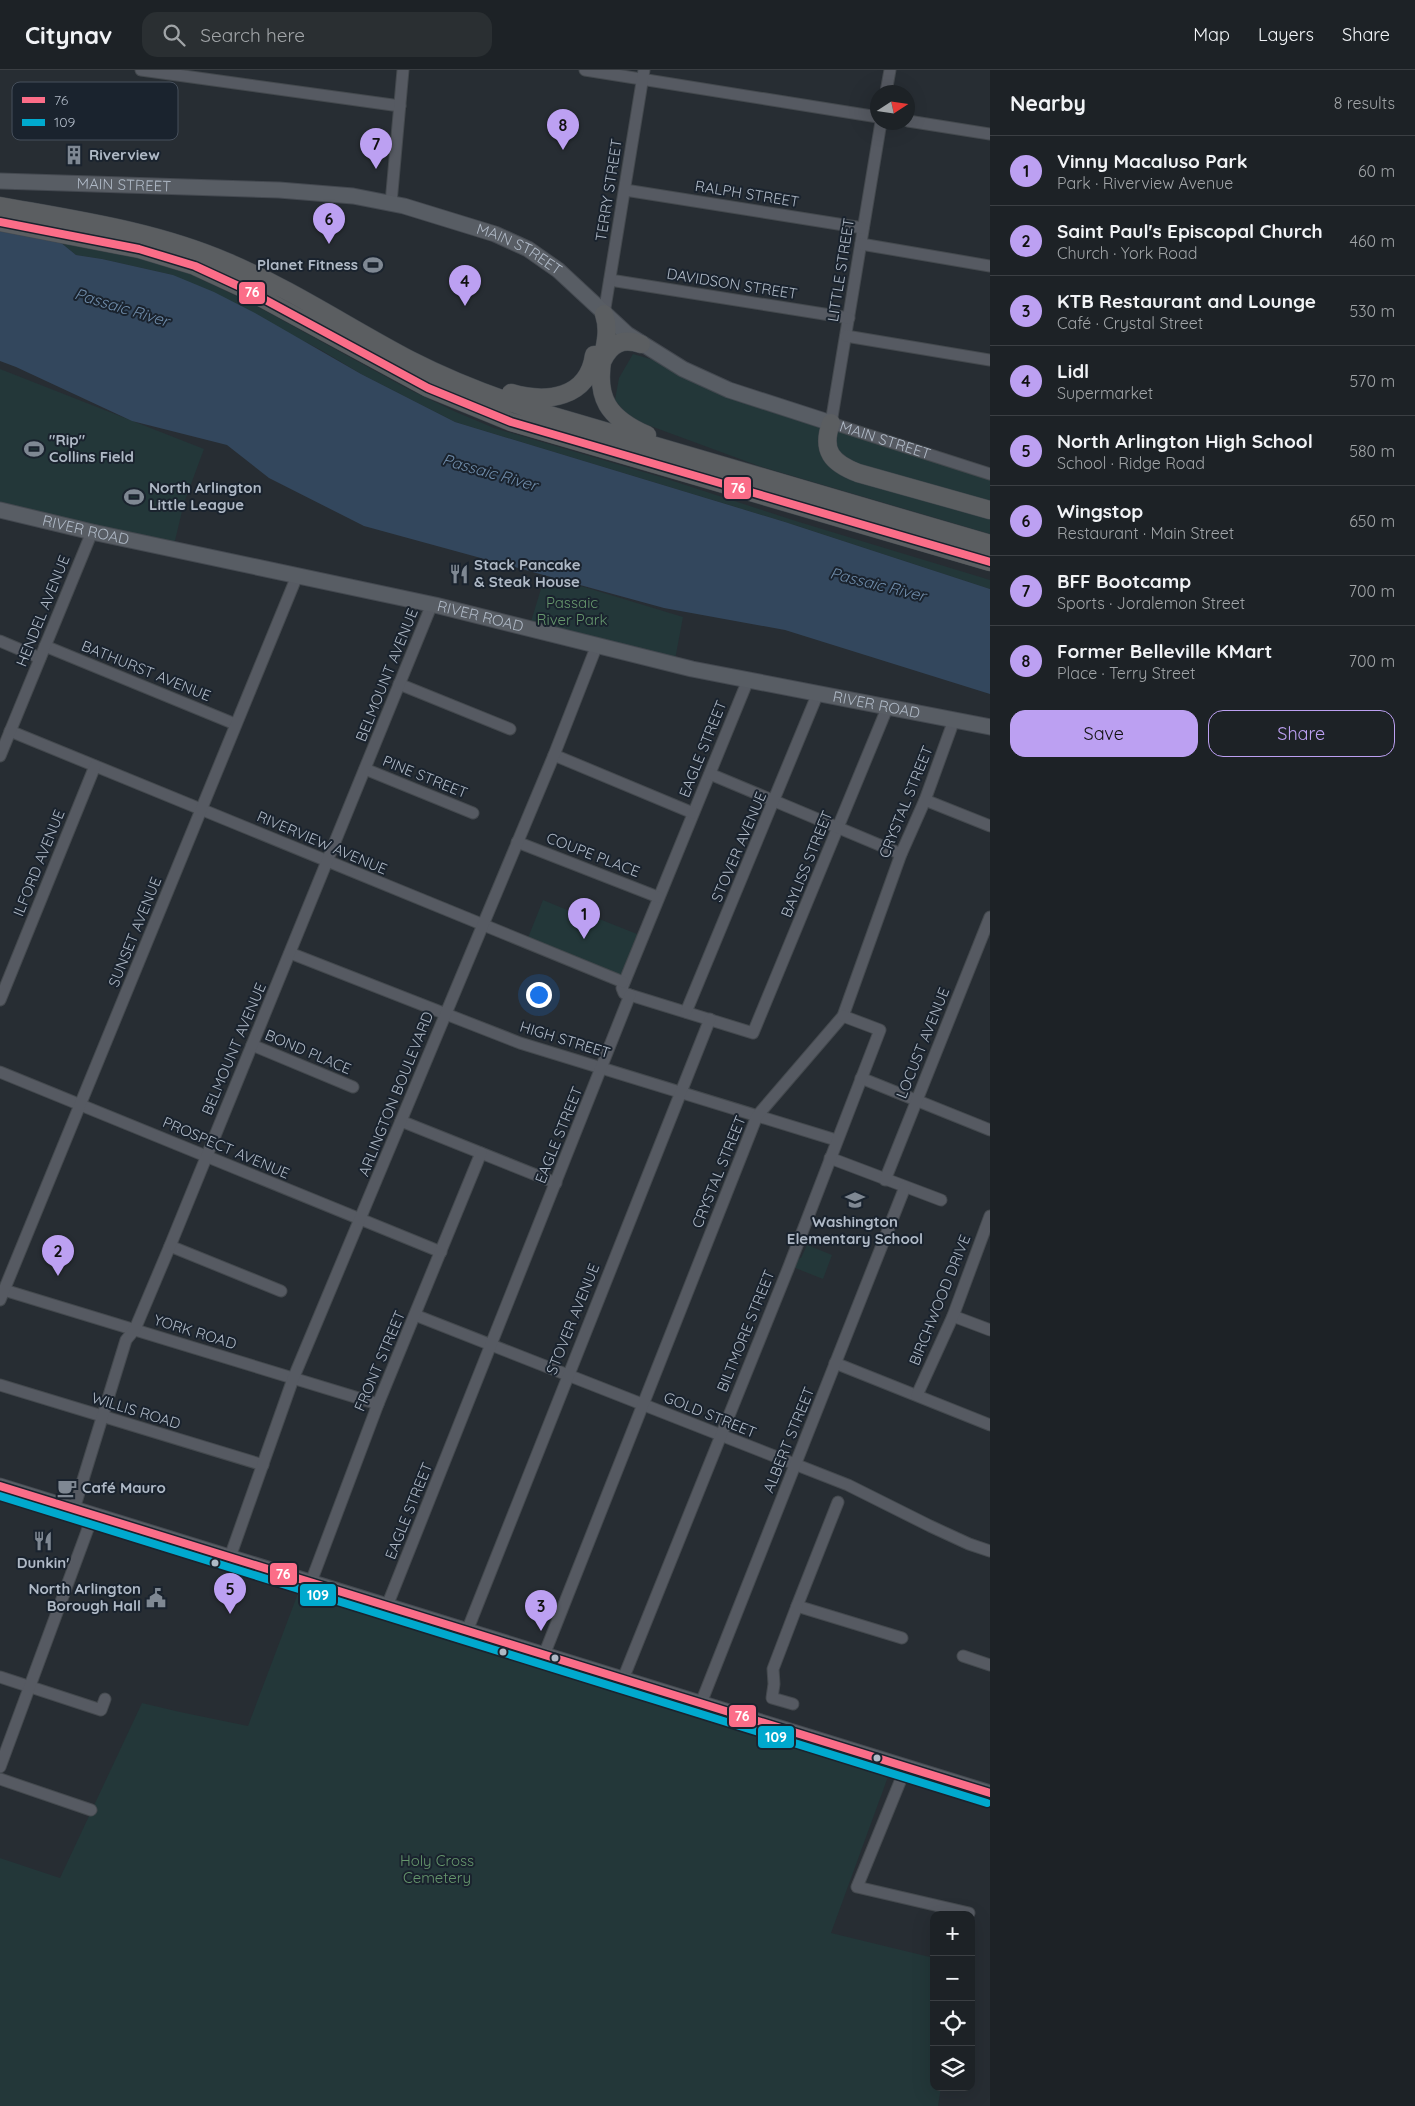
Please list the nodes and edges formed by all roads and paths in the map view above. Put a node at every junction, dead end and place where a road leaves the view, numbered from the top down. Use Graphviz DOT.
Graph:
graph roads {
  1 [pos="141,70"];
  2 [pos="403,70"];
  3 [pos="585,70"];
  4 [pos="890,70"];
  5 [pos="643,75"];
  6 [pos="887,85"];
  7 [pos="400,106"];
  8 [pos="870,115"];
  9 [pos="915,122"];
  10 [pos="880,130"];
  11 [pos="990,134"];
  12 [pos="0,181"];
  13 [pos="625,190"];
  14 [pos="392,202"];
  15 [pos="0,206"];
  16 [pos="0,222"];
  17 [pos="863,228"];
  18 [pos="861,244"];
  19 [pos="990,266"];
  20 [pos="610,280"];
  21 [pos="604,314"];
  22 [pos="849,318"];
  23 [pos="846,336"];
  24 [pos="641,344"];
  25 [pos="384,346"];
  26 [pos="990,360"];
  27 [pos="600,370"];
  28 [pos="831,423"];
  29 [pos="990,474"];
  30 [pos="808,490"];
  31 [pos="0,510"];
  32 [pos="990,510"];
  33 [pos="92,532"];
  34 [pos="990,544"];
  35 [pos="990,562"];
  36 [pos="297,576"];
  37 [pos="432,604"];
  38 [pos="0,641"];
  39 [pos="597,645"];
  40 [pos="45,646"];
  41 [pos="40,658"];
  42 [pos="748,680"];
  43 [pos="399,684"];
  44 [pos="818,693"];
  45 [pos="888,706"];
  46 [pos="954,720"];
  47 [pos="235,724"];
  48 [pos="990,727"];
  49 [pos="510,729"];
  50 [pos="6,737"];
  51 [pos="554,755"];
  52 [pos="0,756"];
  53 [pos="95,766"];
  54 [pos="365,769"];
  55 [pos="710,774"];
  56 [pos="924,800"];
  57 [pos="774,801"];
  58 [pos="202,808"];
  59 [pos="693,813"];
  60 [pos="473,814"];
  61 [pos="990,826"];
  62 [pos="838,827"];
  63 [pos="517,842"];
  64 [pos="901,854"];
  65 [pos="328,862"];
  66 [pos="658,897"];
  67 [pos="990,917"];
  68 [pos="482,926"];
  69 [pos="290,954"];
  70 [pos="623,982"];
  71 [pos="630,995"];
  72 [pos="0,1000"];
  73 [pos="686,1012"];
  74 [pos="445,1014"];
  75 [pos="843,1016"];
  76 [pos="710,1019"];
  77 [pos="252,1045"];
  78 [pos="602,1067"];
  79 [pos="0,1072"];
  80 [pos="862,1078"];
  81 [pos="353,1087"];
  82 [pos="679,1093"];
  83 [pos="916,1101"];
  84 [pos="81,1104"];
  85 [pos="757,1116"];
  86 [pos="401,1120"];
  87 [pos="990,1130"];
  88 [pos="836,1140"];
  89 [pos="481,1153"];
  90 [pos="206,1155"];
  91 [pos="830,1158"];
  92 [pos="885,1180"];
  93 [pos="556,1183"];
  94 [pos="905,1187"];
  95 [pos="941,1200"];
  96 [pos="990,1216"];
  97 [pos="360,1220"];
  98 [pos="170,1246"];
  99 [pos="441,1252"];
  100 [pos="281,1291"];
  101 [pos="2,1295"];
  102 [pos="415,1315"];
  103 [pos="952,1316"];
  104 [pos="135,1329"];
  105 [pos="990,1330"];
  106 [pos="492,1345"];
  107 [pos="835,1363"];
  108 [pos="568,1374"];
  109 [pos="293,1379"];
  110 [pos="0,1385"];
  111 [pos="917,1395"];
  112 [pos="378,1404"];
  113 [pos="643,1404"];
  114 [pos="103,1416"];
  115 [pos="990,1425"];
  116 [pos="719,1435"];
  117 [pos="795,1464"];
  118 [pos="263,1465"];
  119 [pos="0,1486"];
  120 [pos="838,1502"];
  121 [pos="74,1509"];
  122 [pos="93,1515"];
  123 [pos="990,1551"];
  124 [pos="230,1557"];
  125 [pos="311,1582"];
  126 [pos="387,1606"];
  127 [pos="797,1606"];
  128 [pos="466,1631"];
  129 [pos="902,1638"];
  130 [pos="544,1655"];
  131 [pos="964,1656"];
  132 [pos="990,1665"];
  133 [pos="0,1677"];
  134 [pos="623,1679"];
  135 [pos="29,1687"];
  136 [pos="105,1699"];
  137 [pos="701,1703"];
  138 [pos="793,1704"];
  139 [pos="0,1767"];
  140 [pos="906,1767"];
  141 [pos="0,1779"];
  142 [pos="990,1793"];
  143 [pos="92,1810"];
  144 [pos="960,1911"];
  1 -- 7 [label="street"];
  2 -- 7 [label="street"];
  3 -- 5 [label="street"];
  4 -- 6 [label="street"];
  5 -- 8 [label="street"];
  5 -- 13 [label="street, TERRY STREET"];
  7 -- 14 [label="street"];
  9 -- 11 [label="street"];
  10 -- 17 [label="street, LITTLE STREET"];
  12 -- 14 [label="main road, MAIN STREET"];
  13 -- 17 [label="street, RALPH STREET"];
  13 -- 20 [label="street, TERRY STREET"];
  14 -- 21 [label="main road, MAIN STREET"];
  15 -- 25 [label="highway"];
  16 -- 35 [label="highway"];
  17 -- 18 [label="street, LITTLE STREET"];
  18 -- 19 [label="street"];
  18 -- 22 [label="street, LITTLE STREET"];
  20 -- 21 [label="street, TERRY STREET"];
  20 -- 22 [label="street, DAVIDSON STREET"];
  21 -- 24 [label="main road, MAIN STREET"];
  21 -- 25 [label="highway"];
  21 -- 27 [label="highway"];
  22 -- 23 [label="street, LITTLE STREET"];
  23 -- 26 [label="street"];
  23 -- 28 [label="street, LITTLE STREET"];
  24 -- 27 [label="highway"];
  24 -- 28 [label="main road, MAIN STREET"];
  25 -- 30 [label="highway"];
  27 -- 30 [label="highway"];
  28 -- 29 [label="street, MAIN STREET"];
  28 -- 32 [label="highway"];
  30 -- 34 [label="highway"];
  31 -- 33 [label="main road, RIVER ROAD"];
  33 -- 36 [label="main road, RIVER ROAD"];
  33 -- 40 [label="street, HENDEL AVENUE"];
  36 -- 37 [label="main road, RIVER ROAD"];
  36 -- 47 [label="street, SUNSET AVENUE"];
  37 -- 39 [label="main road, RIVER ROAD"];
  37 -- 43 [label="street, BELMOUNT AVENUE"];
  38 -- 41 [label="street"];
  39 -- 42 [label="main road, RIVER ROAD"];
  39 -- 51 [label="street, ARLINGTON BOULEVARD"];
  40 -- 41 [label="street, HENDEL AVENUE"];
  40 -- 47 [label="street, BATHURST AVENUE"];
  41 -- 50 [label="street, HENDEL AVENUE"];
  42 -- 44 [label="main road, RIVER ROAD"];
  42 -- 55 [label="street, EAGLE STREET"];
  43 -- 49 [label="street"];
  43 -- 54 [label="street, BELMOUNT AVENUE"];
  44 -- 45 [label="main road, RIVER ROAD"];
  44 -- 57 [label="street, STOVER AVENUE"];
  45 -- 46 [label="main road, RIVER ROAD"];
  45 -- 62 [label="street, BAYLISS STREET"];
  46 -- 48 [label="main road, RIVER ROAD"];
  46 -- 56 [label="street, CRYSTAL STREET"];
  47 -- 58 [label="street, SUNSET AVENUE"];
  50 -- 52 [label="street, HENDEL AVENUE"];
  50 -- 53 [label="street, RIVERVIEW AVENUE"];
  51 -- 59 [label="street"];
  51 -- 63 [label="street, ARLINGTON BOULEVARD"];
  53 -- 58 [label="street, RIVERVIEW AVENUE"];
  53 -- 72 [label="street, ILFORD AVENUE"];
  54 -- 60 [label="street, PINE STREET"];
  54 -- 65 [label="street, BELMOUNT AVENUE"];
  55 -- 57 [label="street"];
  55 -- 59 [label="street, EAGLE STREET"];
  56 -- 61 [label="street"];
  56 -- 64 [label="street, CRYSTAL STREET"];
  57 -- 62 [label="street"];
  57 -- 73 [label="street, STOVER AVENUE"];
  58 -- 65 [label="street, RIVERVIEW AVENUE"];
  58 -- 84 [label="street, SUNSET AVENUE"];
  59 -- 66 [label="street, EAGLE STREET"];
  62 -- 64 [label="street"];
  62 -- 76 [label="street, BAYLISS STREET"];
  63 -- 66 [label="street, COUPE PLACE"];
  63 -- 68 [label="street, ARLINGTON BOULEVARD"];
  64 -- 75 [label="street, CRYSTAL STREET"];
  65 -- 68 [label="street, RIVERVIEW AVENUE"];
  65 -- 69 [label="street, BELMOUNT AVENUE"];
  66 -- 70 [label="street, EAGLE STREET"];
  67 -- 83 [label="street, LOCUST AVENUE"];
  68 -- 70 [label="street, RIVERVIEW AVENUE"];
  68 -- 74 [label="street, ARLINGTON BOULEVARD"];
  69 -- 74 [label="street, HIGH STREET"];
  69 -- 77 [label="street, BELMOUNT AVENUE"];
  70 -- 71 [label="street"];
  71 -- 73 [label="street"];
  71 -- 78 [label="street, EAGLE STREET"];
  73 -- 76 [label="street"];
  74 -- 78 [label="street, HIGH STREET"];
  74 -- 86 [label="street, ARLINGTON BOULEVARD"];
  75 -- 80 [label="street, BILTMORE STREET"];
  75 -- 85 [label="street, CRYSTAL STREET"];
  76 -- 82 [label="street, STOVER AVENUE"];
  77 -- 81 [label="street, BOND PLACE"];
  77 -- 90 [label="street, BELMOUNT AVENUE"];
  78 -- 82 [label="street, HIGH STREET"];
  78 -- 93 [label="street, EAGLE STREET"];
  79 -- 84 [label="street, PROSPECT AVENUE"];
  80 -- 83 [label="street"];
  80 -- 88 [label="street, BILTMORE STREET"];
  82 -- 85 [label="street, HIGH STREET"];
  82 -- 108 [label="street, STOVER AVENUE"];
  83 -- 87 [label="street"];
  83 -- 92 [label="street, LOCUST AVENUE"];
  84 -- 90 [label="street, PROSPECT AVENUE"];
  84 -- 101 [label="street, SUNSET AVENUE"];
  85 -- 88 [label="street, HIGH STREET"];
  85 -- 113 [label="street, CRYSTAL STREET"];
  86 -- 89 [label="street"];
  86 -- 97 [label="street, ARLINGTON BOULEVARD"];
  88 -- 91 [label="street, BILTMORE STREET"];
  89 -- 93 [label="street"];
  89 -- 99 [label="street, FRONT STREET"];
  90 -- 97 [label="street, PROSPECT AVENUE"];
  90 -- 98 [label="street, BELMOUNT AVENUE"];
  91 -- 92 [label="street"];
  91 -- 116 [label="street, BILTMORE STREET"];
  92 -- 94 [label="street"];
  93 -- 106 [label="street, EAGLE STREET"];
  94 -- 95 [label="street"];
  94 -- 107 [label="street, ALBERT STREET"];
  96 -- 103 [label="street, BIRCHWOOD DRIVE"];
  97 -- 99 [label="street, PROSPECT AVENUE"];
  97 -- 109 [label="street, ARLINGTON BOULEVARD"];
  98 -- 100 [label="street"];
  98 -- 104 [label="street, BELMOUNT AVENUE"];
  99 -- 102 [label="street, FRONT STREET"];
  101 -- 104 [label="street, YORK ROAD"];
  102 -- 106 [label="street, GOLD STREET"];
  102 -- 112 [label="street, FRONT STREET"];
  103 -- 105 [label="street"];
  103 -- 111 [label="street, BIRCHWOOD DRIVE"];
  104 -- 109 [label="street, YORK ROAD"];
  104 -- 114 [label="street, BELMOUNT AVENUE"];
  106 -- 108 [label="street, GOLD STREET"];
  106 -- 126 [label="street, EAGLE STREET"];
  107 -- 111 [label="street"];
  107 -- 117 [label="street, ALBERT STREET"];
  108 -- 113 [label="street, GOLD STREET"];
  108 -- 128 [label="street, STOVER AVENUE"];
  109 -- 112 [label="street, YORK ROAD"];
  109 -- 118 [label="street, ARLINGTON BOULEVARD"];
  110 -- 114 [label="street, WILLIS ROAD"];
  111 -- 115 [label="street"];
  112 -- 125 [label="street, FRONT STREET"];
  113 -- 116 [label="street, GOLD STREET"];
  113 -- 130 [label="street, CRYSTAL STREET"];
  114 -- 118 [label="street, WILLIS ROAD"];
  114 -- 121 [label="street, BELMOUNT AVENUE"];
  116 -- 117 [label="street, GOLD STREET"];
  116 -- 134 [label="street, BILTMORE STREET"];
  117 -- 123 [label="street, GOLD STREET"];
  117 -- 137 [label="street, ALBERT STREET"];
  118 -- 124 [label="street, ARLINGTON BOULEVARD"];
  119 -- 121 [label="main road"];
  120 -- 127 [label="street"];
  121 -- 122 [label="main road"];
  122 -- 124 [label="main road"];
  122 -- 135 [label="street"];
  124 -- 125 [label="main road"];
  125 -- 126 [label="main road"];
  126 -- 128 [label="main road"];
  127 -- 129 [label="street"];
  127 -- 138 [label="street"];
  128 -- 130 [label="main road"];
  130 -- 134 [label="main road"];
  131 -- 132 [label="street"];
  133 -- 135 [label="street"];
  134 -- 137 [label="main road"];
  135 -- 136 [label="street"];
  135 -- 139 [label="street"];
  137 -- 140 [label="main road"];
  140 -- 142 [label="main road"];
  140 -- 144 [label="street"];
  141 -- 143 [label="street"];
}
